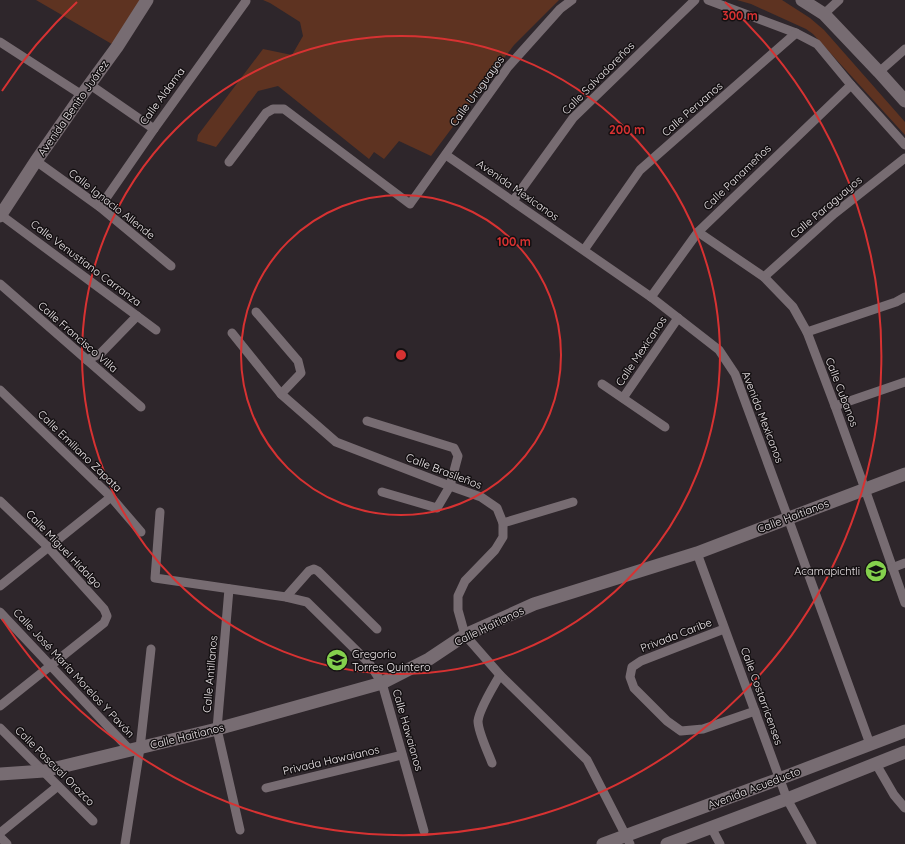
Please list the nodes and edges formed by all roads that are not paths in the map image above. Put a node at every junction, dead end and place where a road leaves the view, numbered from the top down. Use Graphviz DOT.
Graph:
graph roads {
  1 [pos="148,0"];
  2 [pos="572,0"];
  3 [pos="695,0"];
  4 [pos="708,0"];
  5 [pos="802,0"];
  6 [pos="839,0"];
  7 [pos="246,1"];
  8 [pos="824,14"];
  9 [pos="796,33"];
  10 [pos="0,42"];
  11 [pos="905,49"];
  12 [pos="879,72"];
  13 [pos="851,85"];
  14 [pos="85,90"];
  15 [pos="905,101"];
  16 [pos="154,129"];
  17 [pos="905,145"];
  18 [pos="446,155"];
  19 [pos="905,158"];
  20 [pos="36,161"];
  21 [pos="229,162"];
  22 [pos="513,202"];
  23 [pos="100,207"];
  24 [pos="0,216"];
  25 [pos="698,232"];
  26 [pos="584,250"];
  27 [pos="171,266"];
  28 [pos="764,277"];
  29 [pos="0,284"];
  30 [pos="651,297"];
  31 [pos="905,297"];
  32 [pos="256,312"];
  33 [pos="137,316"];
  34 [pos="678,318"];
  35 [pos="156,330"];
  36 [pos="807,332"];
  37 [pos="232,333"];
  38 [pos="87,360"];
  39 [pos="905,382"];
  40 [pos="602,384"];
  41 [pos="0,390"];
  42 [pos="281,394"];
  43 [pos="623,398"];
  44 [pos="835,406"];
  45 [pos="141,407"];
  46 [pos="367,421"];
  47 [pos="664,427"];
  48 [pos="905,474"];
  49 [pos="450,486"];
  50 [pos="866,489"];
  51 [pos="382,492"];
  52 [pos="111,497"];
  53 [pos="0,501"];
  54 [pos="573,502"];
  55 [pos="160,512"];
  56 [pos="788,518"];
  57 [pos="503,523"];
  58 [pos="141,532"];
  59 [pos="48,547"];
  60 [pos="696,553"];
  61 [pos="905,563"];
  62 [pos="892,568"];
  63 [pos="0,586"];
  64 [pos="229,589"];
  65 [pos="286,597"];
  66 [pos="905,603"];
  67 [pos="0,612"];
  68 [pos="377,629"];
  69 [pos="724,629"];
  70 [pos="465,635"];
  71 [pos="151,649"];
  72 [pos="51,666"];
  73 [pos="500,675"];
  74 [pos="382,683"];
  75 [pos="0,706"];
  76 [pos="755,711"];
  77 [pos="0,728"];
  78 [pos="217,729"];
  79 [pos="905,730"];
  80 [pos="870,744"];
  81 [pos="135,749"];
  82 [pos="905,752"];
  83 [pos="402,755"];
  84 [pos="492,763"];
  85 [pos="876,764"];
  86 [pos="44,771"];
  87 [pos="0,774"];
  88 [pos="779,779"];
  89 [pos="58,786"];
  90 [pos="266,788"];
  91 [pos="787,799"];
  92 [pos="905,808"];
  93 [pos="93,821"];
  94 [pos="712,827"];
  95 [pos="240,830"];
  96 [pos="424,831"];
  97 [pos="0,833"];
  98 [pos="0,837"];
  99 [pos="628,840"];
  100 [pos="6,844"];
  101 [pos="125,844"];
  102 [pos="603,844"];
  103 [pos="666,844"];
  104 [pos="720,844"];
  105 [pos="812,844"];
  1 -- 14 [label="street, Avenida Benito Juárez"];
  2 -- 18 [label="street, Calle Uruguayos"];
  3 -- 22 [label="street, Calle Salvadoreños"];
  4 -- 9 [label="street"];
  5 -- 8 [label="street"];
  6 -- 8 [label="street"];
  7 -- 16 [label="street, Calle Aldama"];
  8 -- 12 [label="street"];
  9 -- 13 [label="street"];
  9 -- 26 [label="street, Calle Peruanos"];
  10 -- 14 [label="street"];
  11 -- 12 [label="street"];
  12 -- 15 [label="street"];
  13 -- 17 [label="street"];
  13 -- 25 [label="street, Calle Panameños"];
  14 -- 16 [label="street"];
  14 -- 20 [label="street, Avenida Benito Juárez"];
  16 -- 23 [label="street, Calle Aldama"];
  18 -- 21 [label="street, Calle Uruguayos"];
  18 -- 22 [label="street, Avenida Mexicanos"];
  19 -- 28 [label="street, Calle Paraguayos"];
  20 -- 23 [label="street, Calle Ignacio Allende"];
  20 -- 24 [label="street, Avenida Benito Juárez"];
  22 -- 26 [label="street, Avenida Mexicanos"];
  23 -- 27 [label="street, Calle Ignacio Allende"];
  24 -- 33 [label="street, Calle Venustiano Carranza"];
  25 -- 28 [label="street, Calle Cubanos"];
  25 -- 30 [label="street, Calle Panameños"];
  26 -- 30 [label="street, Avenida Mexicanos"];
  28 -- 36 [label="street, Calle Cubanos"];
  29 -- 38 [label="street, Calle Francisco Villa"];
  30 -- 34 [label="street, Avenida Mexicanos"];
  31 -- 36 [label="street"];
  32 -- 42 [label="street"];
  33 -- 35 [label="street, Calle Venustiano Carranza"];
  33 -- 38 [label="street"];
  34 -- 43 [label="street, Calle Mexicanos"];
  34 -- 56 [label="street, Avenida Mexicanos"];
  36 -- 44 [label="street, Calle Cubanos"];
  37 -- 42 [label="street, Calle Brasileños"];
  38 -- 45 [label="street, Calle Francisco Villa"];
  39 -- 44 [label="street"];
  40 -- 43 [label="street"];
  41 -- 52 [label="street, Calle Emiliano Zapata"];
  42 -- 49 [label="street, Calle Brasileños"];
  43 -- 47 [label="street"];
  44 -- 50 [label="street, Calle Cubanos"];
  46 -- 49 [label="street"];
  48 -- 50 [label="street, Calle Haitianos"];
  49 -- 51 [label="street"];
  49 -- 57 [label="street, Calle Brasileños"];
  50 -- 56 [label="street, Calle Haitianos"];
  50 -- 62 [label="street, Calle Cubanos"];
  52 -- 58 [label="street, Calle Emiliano Zapata"];
  52 -- 59 [label="street"];
  53 -- 59 [label="street, Calle Miguel Hidalgo"];
  54 -- 57 [label="street"];
  55 -- 64 [label="street, Calle Hawaianos"];
  56 -- 60 [label="street, Calle Haitianos"];
  56 -- 80 [label="street, Avenida Mexicanos"];
  57 -- 70 [label="street"];
  59 -- 63 [label="street"];
  59 -- 72 [label="street, Calle Miguel Hidalgo"];
  60 -- 69 [label="street, Calle Costarricenses"];
  60 -- 70 [label="street, Calle Haitianos"];
  61 -- 62 [label="street"];
  62 -- 66 [label="street, Calle Cubanos"];
  64 -- 65 [label="street, Calle Hawaianos"];
  64 -- 78 [label="street, Calle Antillanos"];
  65 -- 68 [label="street"];
  65 -- 74 [label="street, Calle Hawaianos"];
  67 -- 72 [label="street, Calle José María Morelos Y Pavón"];
  69 -- 76 [label="street, Calle Costarricenses"];
  69 -- 76 [label="street, Privada Caribe"];
  70 -- 73 [label="street"];
  70 -- 74 [label="street, Calle Haitianos"];
  71 -- 81 [label="street"];
  72 -- 75 [label="street"];
  72 -- 81 [label="street, Calle José María Morelos Y Pavón"];
  73 -- 84 [label="street"];
  73 -- 99 [label="street"];
  74 -- 78 [label="street, Calle Haitianos"];
  74 -- 83 [label="street, Calle Hawaianos"];
  76 -- 88 [label="street, Calle Costarricenses"];
  77 -- 86 [label="street, Calle Pascual Orozco"];
  78 -- 81 [label="street, Calle Haitianos"];
  78 -- 95 [label="street, Calle Antillanos"];
  79 -- 80 [label="street, Avenida Acueducto"];
  80 -- 88 [label="street, Avenida Acueducto"];
  81 -- 86 [label="street, Calle Haitianos"];
  81 -- 101 [label="street"];
  82 -- 85 [label="street, Avenida Acueducto"];
  83 -- 90 [label="street, Privada Hawaianos"];
  83 -- 96 [label="street, Calle Hawaianos"];
  85 -- 91 [label="street, Avenida Acueducto"];
  85 -- 92 [label="street"];
  86 -- 87 [label="street, Calle Haitianos"];
  86 -- 89 [label="street, Calle Pascual Orozco"];
  88 -- 91 [label="street, Calle Costarricenses"];
  88 -- 99 [label="street, Avenida Acueducto"];
  89 -- 93 [label="street, Calle Pascual Orozco"];
  89 -- 97 [label="street"];
  91 -- 94 [label="street, Avenida Acueducto"];
  91 -- 105 [label="street, Calle Costarricenses"];
  94 -- 103 [label="street, Avenida Acueducto"];
  94 -- 104 [label="street"];
  98 -- 100 [label="street"];
  99 -- 102 [label="street, Avenida Acueducto"];
}
